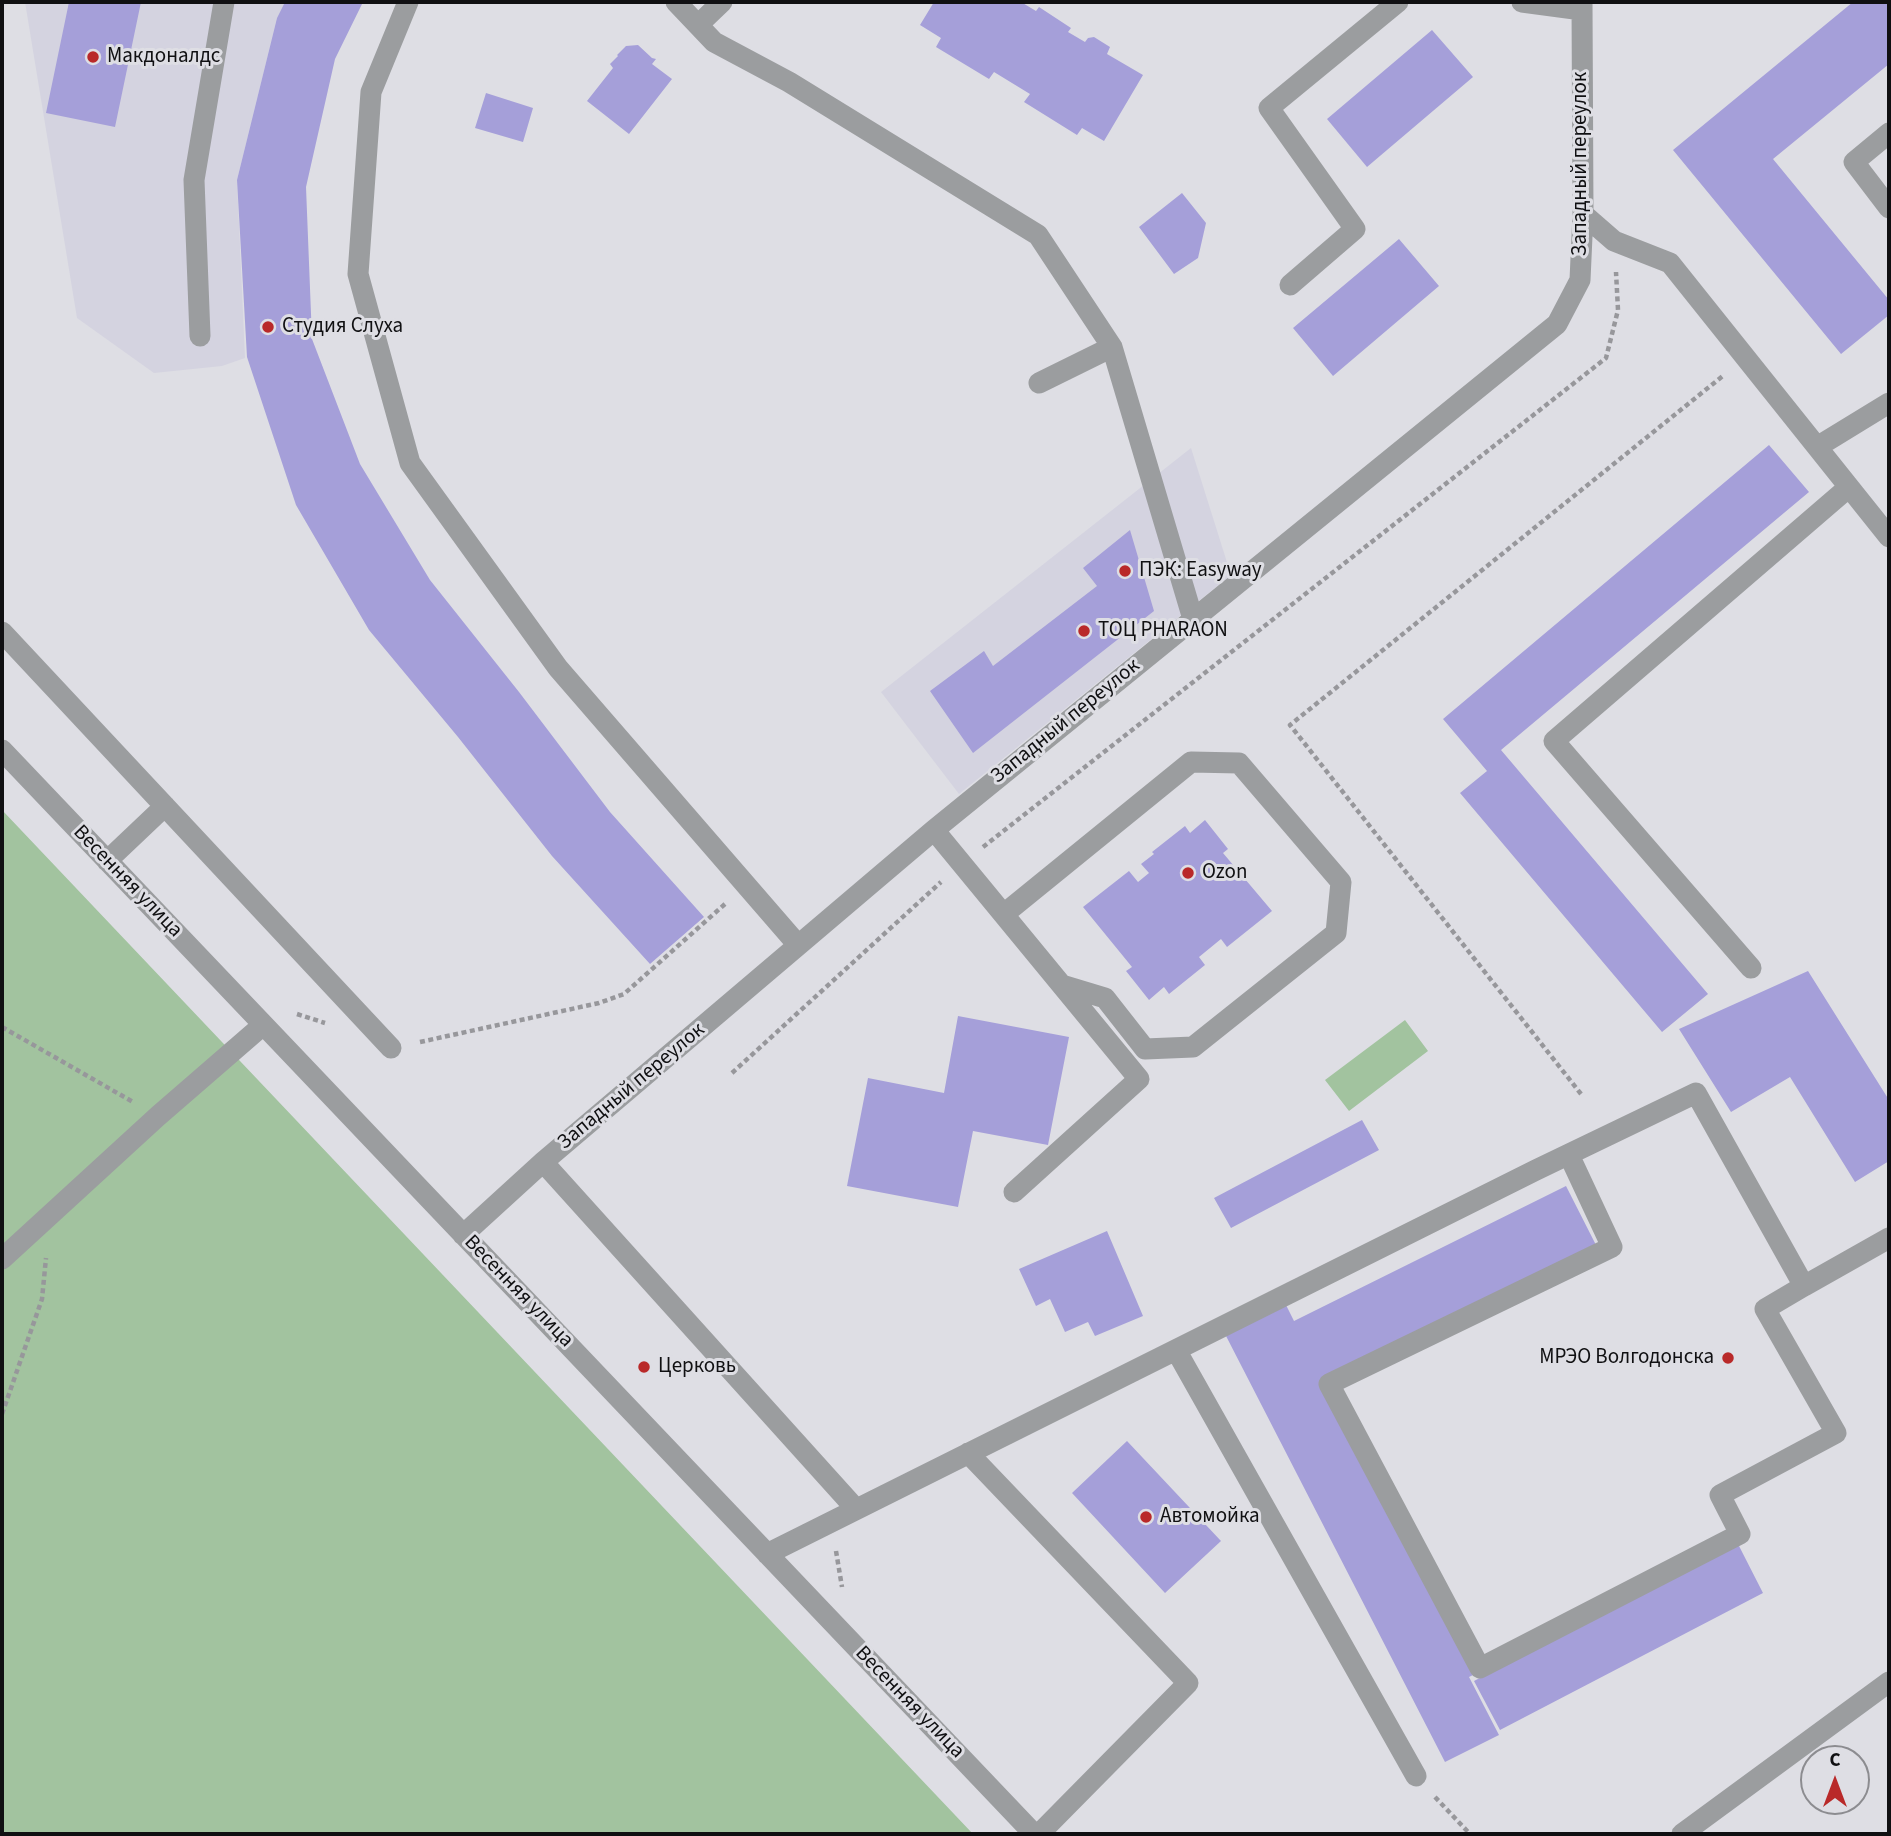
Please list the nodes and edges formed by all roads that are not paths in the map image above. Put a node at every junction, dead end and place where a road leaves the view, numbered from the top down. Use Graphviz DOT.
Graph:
graph roads {
  1 [pos="224,2"];
  2 [pos="408,2"];
  3 [pos="676,2"];
  4 [pos="722,2"];
  5 [pos="1398,2"];
  6 [pos="1522,2"];
  7 [pos="1582,6"];
  8 [pos="698,25"];
  9 [pos="1889,133"];
  10 [pos="1889,208"];
  11 [pos="1583,214"];
  12 [pos="1290,285"];
  13 [pos="200,336"];
  14 [pos="1112,347"];
  15 [pos="1039,383"];
  16 [pos="1889,403"];
  17 [pos="1818,447"];
  18 [pos="1849,487"];
  19 [pos="1889,537"];
  20 [pos="1194,619"];
  21 [pos="2,632"];
  22 [pos="2,750"];
  23 [pos="165,806"];
  24 [pos="934,830"];
  25 [pos="107,861"];
  26 [pos="1004,914"];
  27 [pos="798,945"];
  28 [pos="1751,968"];
  29 [pos="1062,985"];
  30 [pos="263,1025"];
  31 [pos="391,1048"];
  32 [pos="1569,1155"];
  33 [pos="543,1162"];
  34 [pos="1014,1192"];
  35 [pos="463,1235"];
  36 [pos="1889,1238"];
  37 [pos="2,1259"];
  38 [pos="1804,1286"];
  39 [pos="1176,1350"];
  40 [pos="968,1453"];
  41 [pos="856,1509"];
  42 [pos="766,1554"];
  43 [pos="1889,1682"];
  44 [pos="1416,1776"];
  45 [pos="1695,1830"];
  46 [pos="1034,1834"];
  47 [pos="1039,1834"];
  1 -- 13 [label="street"];
  2 -- 27 [label="street"];
  3 -- 8 [label="street"];
  4 -- 8 [label="street"];
  5 -- 12 [label="street"];
  6 -- 7 [label="street"];
  7 -- 11 [label="street, Западный переулок"];
  8 -- 14 [label="street"];
  9 -- 10 [label="street"];
  11 -- 17 [label="street"];
  11 -- 20 [label="street, Западный переулок"];
  14 -- 15 [label="street"];
  14 -- 20 [label="street"];
  16 -- 17 [label="street"];
  17 -- 18 [label="street"];
  18 -- 19 [label="street"];
  18 -- 28 [label="street"];
  20 -- 24 [label="street, Западный переулок"];
  21 -- 23 [label="street"];
  22 -- 25 [label="street, Весенняя улица"];
  23 -- 25 [label="street"];
  23 -- 31 [label="street"];
  24 -- 26 [label="street"];
  24 -- 27 [label="street, Западный переулок"];
  25 -- 30 [label="street, Весенняя улица"];
  26 -- 29 [label="street"];
  26 -- 29 [label="street"];
  27 -- 33 [label="street, Западный переулок"];
  29 -- 34 [label="street"];
  30 -- 35 [label="street, Весенняя улица"];
  30 -- 37 [label="street"];
  32 -- 38 [label="street"];
  32 -- 38 [label="street"];
  32 -- 39 [label="street"];
  33 -- 35 [label="street, Западный переулок"];
  33 -- 41 [label="street"];
  35 -- 42 [label="street, Весенняя улица"];
  36 -- 38 [label="street"];
  39 -- 40 [label="street"];
  39 -- 44 [label="street"];
  40 -- 41 [label="street"];
  40 -- 47 [label="street"];
  41 -- 42 [label="street"];
  42 -- 46 [label="street, Весенняя улица"];
  43 -- 45 [label="street"];
}
